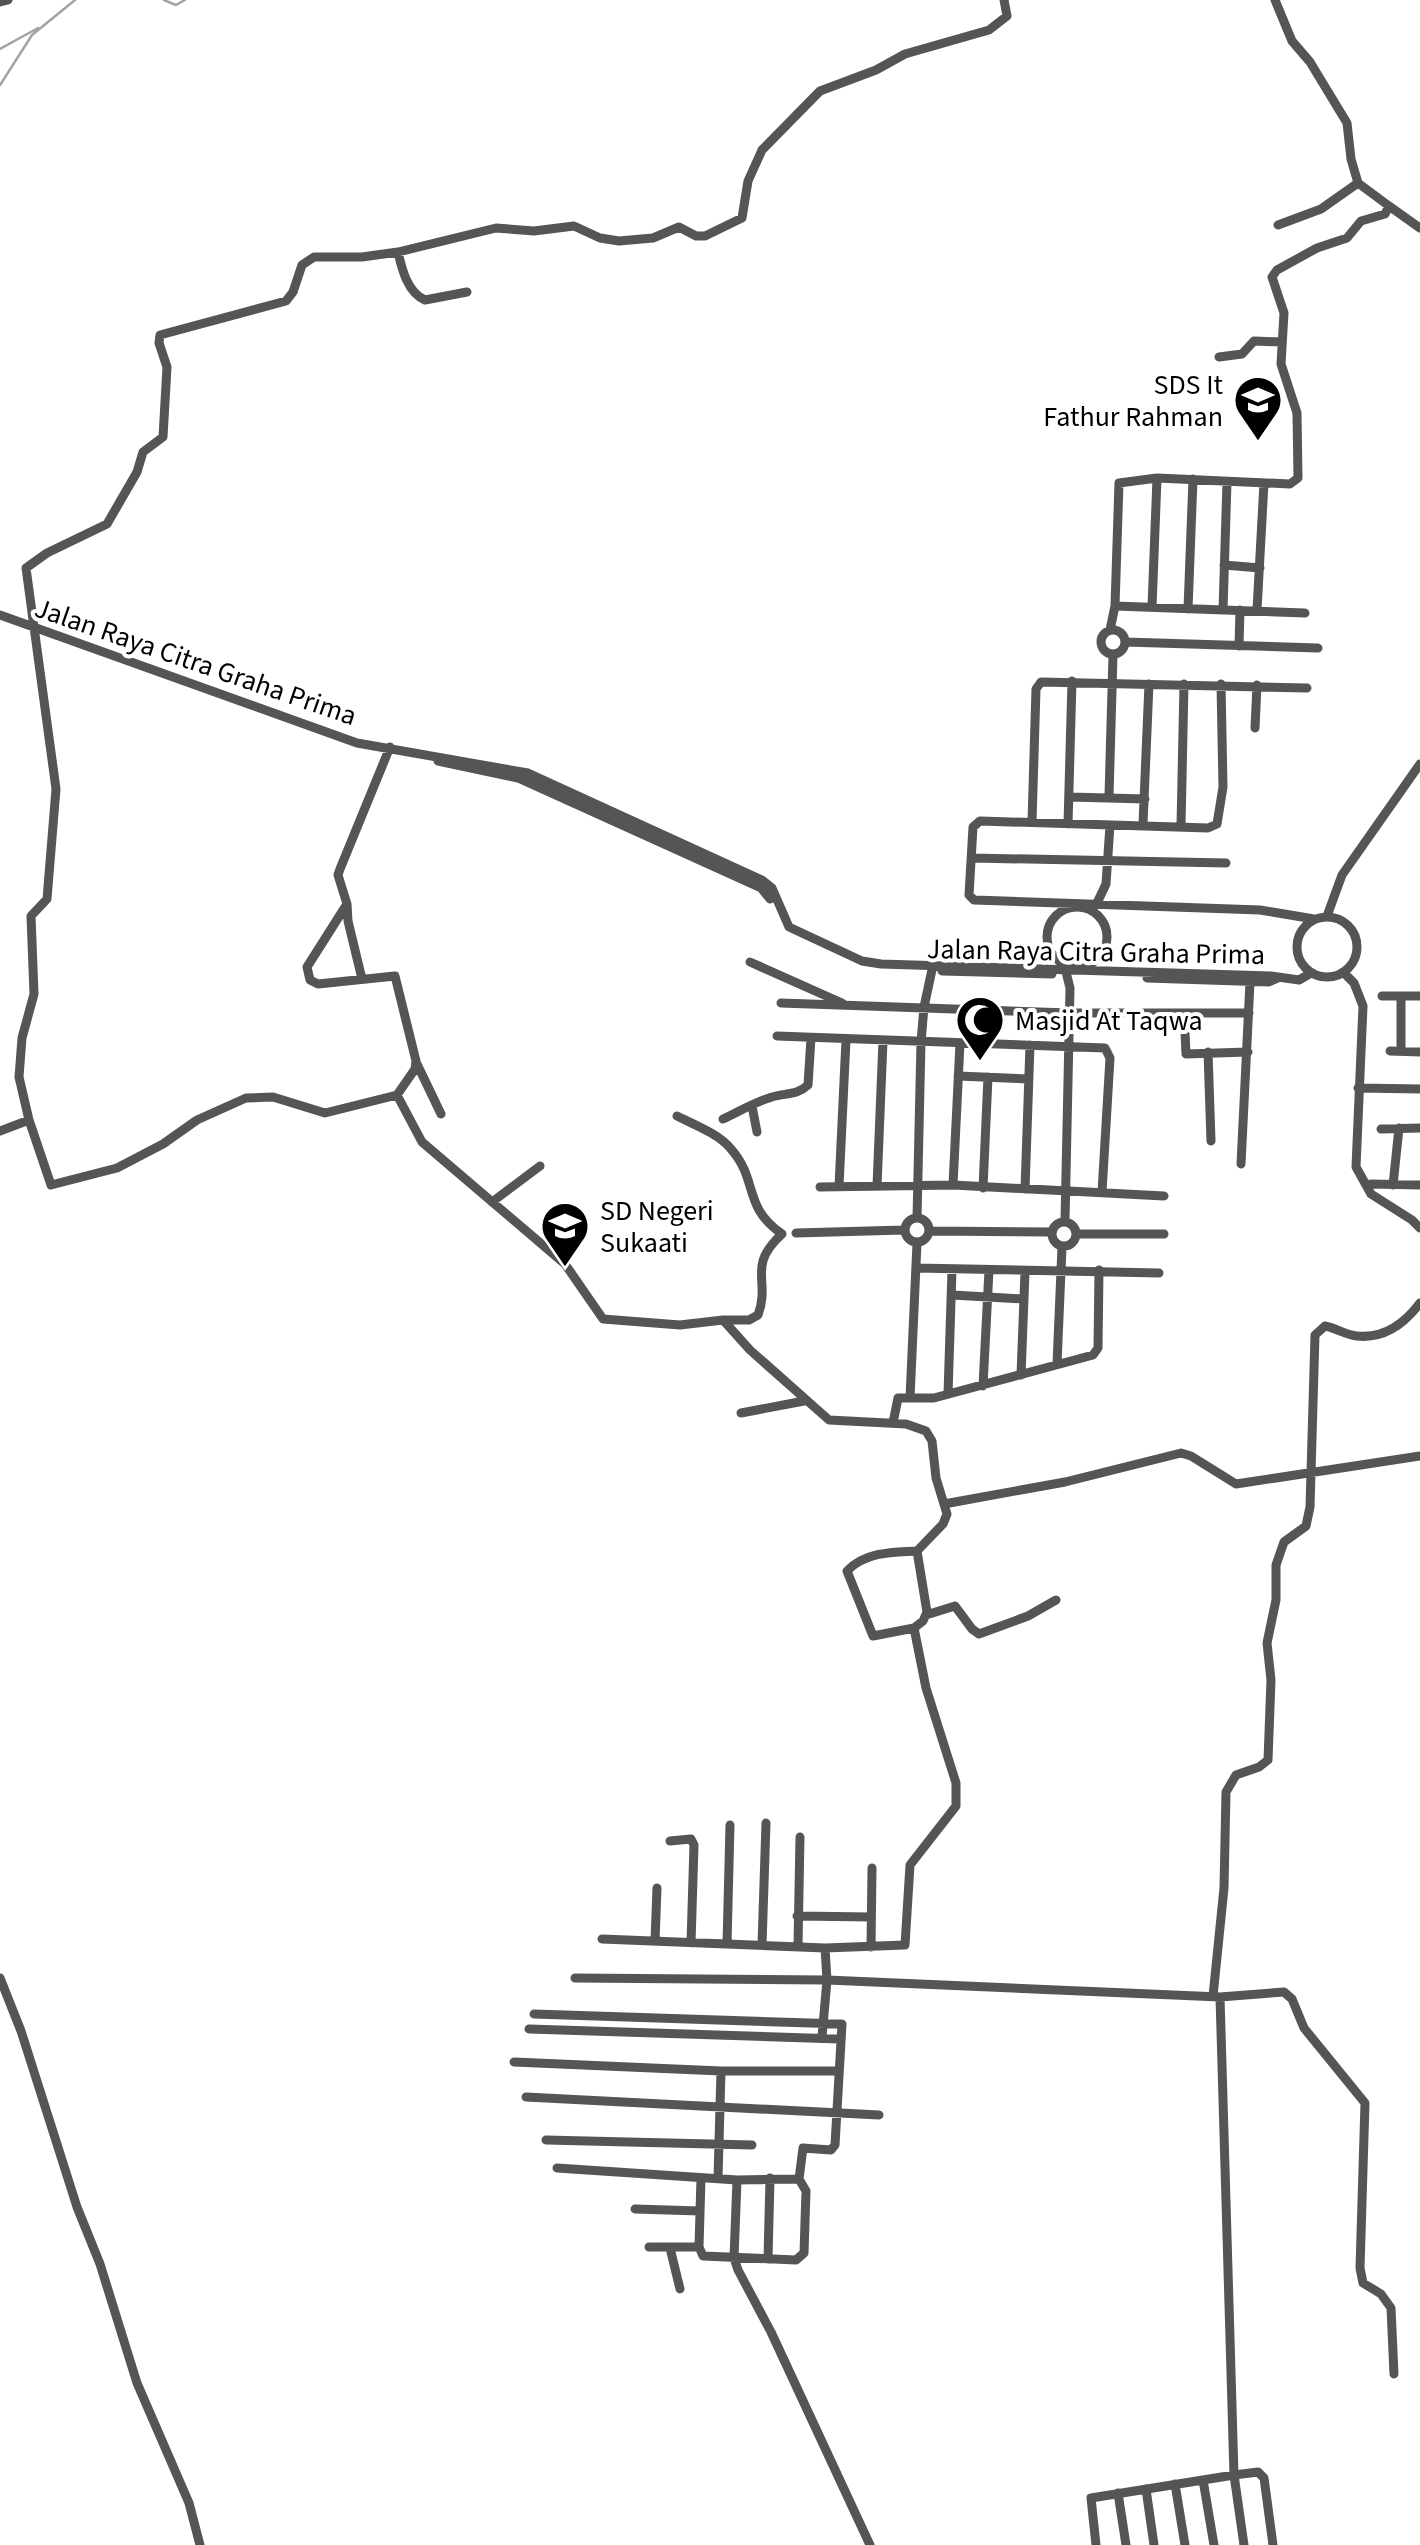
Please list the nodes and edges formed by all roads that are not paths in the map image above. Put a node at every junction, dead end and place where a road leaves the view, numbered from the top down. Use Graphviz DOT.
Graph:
graph roads {
  1 [pos="8,0"];
  2 [pos="1004,0"];
  3 [pos="1275,0"];
  4 [pos="0,2"];
  5 [pos="1358,182"];
  6 [pos="1389,206"];
  7 [pos="1278,225"];
  8 [pos="1420,228"];
  9 [pos="398,252"];
  10 [pos="466,292"];
  11 [pos="1281,342"];
  12 [pos="1219,357"];
  13 [pos="1157,478"];
  14 [pos="1193,479"];
  15 [pos="1227,482"];
  16 [pos="1264,483"];
  17 [pos="1224,566"];
  18 [pos="1260,568"];
  19 [pos="1115,606"];
  20 [pos="1152,607"];
  21 [pos="1188,608"];
  22 [pos="1223,610"];
  23 [pos="1240,610"];
  24 [pos="1257,610"];
  25 [pos="1306,613"];
  26 [pos="0,615"];
  27 [pos="36,628"];
  28 [pos="1110,630"];
  29 [pos="1125,642"];
  30 [pos="1239,646"];
  31 [pos="1318,648"];
  32 [pos="1113,654"];
  33 [pos="1072,681"];
  34 [pos="1110,682"];
  35 [pos="1149,684"];
  36 [pos="1184,684"];
  37 [pos="1222,684"];
  38 [pos="1258,685"];
  39 [pos="1307,688"];
  40 [pos="1256,728"];
  41 [pos="386,749"];
  42 [pos="1420,764"];
  43 [pos="1109,796"];
  44 [pos="1070,797"];
  45 [pos="1145,799"];
  46 [pos="1032,822"];
  47 [pos="1068,824"];
  48 [pos="1143,824"];
  49 [pos="1110,825"];
  50 [pos="1181,826"];
  51 [pos="973,858"];
  52 [pos="1108,861"];
  53 [pos="1226,863"];
  54 [pos="1106,884"];
  55 [pos="1097,903"];
  56 [pos="347,904"];
  57 [pos="1077,904"];
  58 [pos="1114,904"];
  59 [pos="1327,916"];
  60 [pos="1314,919"];
  61 [pos="750,962"];
  62 [pos="918,967"];
  63 [pos="933,968"];
  64 [pos="1073,971"];
  65 [pos="1343,972"];
  66 [pos="1311,973"];
  67 [pos="1278,978"];
  68 [pos="362,979"];
  69 [pos="1250,982"];
  70 [pos="927,987"];
  71 [pos="1070,988"];
  72 [pos="1382,996"];
  73 [pos="1401,996"];
  74 [pos="1420,996"];
  75 [pos="781,1003"];
  76 [pos="849,1005"];
  77 [pos="924,1007"];
  78 [pos="1070,1013"];
  79 [pos="1249,1013"];
  80 [pos="1185,1032"];
  81 [pos="777,1036"];
  82 [pos="810,1038"];
  83 [pos="846,1040"];
  84 [pos="883,1041"];
  85 [pos="921,1042"];
  86 [pos="960,1043"];
  87 [pos="1030,1046"];
  88 [pos="1070,1046"];
  89 [pos="1208,1052"];
  90 [pos="1248,1052"];
  91 [pos="1420,1052"];
  92 [pos="416,1062"];
  93 [pos="958,1076"];
  94 [pos="988,1077"];
  95 [pos="1028,1079"];
  96 [pos="1358,1088"];
  97 [pos="1420,1089"];
  98 [pos="396,1096"];
  99 [pos="752,1106"];
  100 [pos="440,1114"];
  101 [pos="677,1116"];
  102 [pos="723,1119"];
  103 [pos="29,1120"];
  104 [pos="1400,1128"];
  105 [pos="1420,1128"];
  106 [pos="1380,1129"];
  107 [pos="0,1132"];
  108 [pos="757,1132"];
  109 [pos="1211,1141"];
  110 [pos="1241,1164"];
  111 [pos="540,1166"];
  112 [pos="1371,1184"];
  113 [pos="1393,1185"];
  114 [pos="1420,1185"];
  115 [pos="820,1186"];
  116 [pos="840,1186"];
  117 [pos="877,1186"];
  118 [pos="916,1186"];
  119 [pos="953,1186"];
  120 [pos="983,1188"];
  121 [pos="1024,1188"];
  122 [pos="1064,1192"];
  123 [pos="1102,1192"];
  124 [pos="1164,1196"];
  125 [pos="492,1202"];
  126 [pos="917,1218"];
  127 [pos="1065,1221"];
  128 [pos="1420,1228"];
  129 [pos="904,1230"];
  130 [pos="929,1231"];
  131 [pos="1052,1232"];
  132 [pos="796,1233"];
  133 [pos="1077,1234"];
  134 [pos="1164,1234"];
  135 [pos="917,1243"];
  136 [pos="1062,1246"];
  137 [pos="916,1268"];
  138 [pos="952,1270"];
  139 [pos="989,1270"];
  140 [pos="1099,1270"];
  141 [pos="1025,1272"];
  142 [pos="1062,1273"];
  143 [pos="1159,1273"];
  144 [pos="952,1296"];
  145 [pos="988,1298"];
  146 [pos="1024,1299"];
  147 [pos="1420,1303"];
  148 [pos="723,1320"];
  149 [pos="1057,1364"];
  150 [pos="1021,1374"];
  151 [pos="982,1386"];
  152 [pos="948,1394"];
  153 [pos="910,1398"];
  154 [pos="804,1401"];
  155 [pos="741,1413"];
  156 [pos="893,1424"];
  157 [pos="1420,1456"];
  158 [pos="1314,1471"];
  159 [pos="944,1504"];
  160 [pos="917,1551"];
  161 [pos="1056,1600"];
  162 [pos="926,1615"];
  163 [pos="914,1628"];
  164 [pos="766,1823"];
  165 [pos="730,1826"];
  166 [pos="800,1838"];
  167 [pos="670,1841"];
  168 [pos="872,1868"];
  169 [pos="656,1888"];
  170 [pos="797,1916"];
  171 [pos="871,1917"];
  172 [pos="602,1939"];
  173 [pos="655,1941"];
  174 [pos="691,1942"];
  175 [pos="727,1944"];
  176 [pos="762,1944"];
  177 [pos="798,1945"];
  178 [pos="824,1948"];
  179 [pos="871,1948"];
  180 [pos="0,1978"];
  181 [pos="575,1978"];
  182 [pos="827,1980"];
  183 [pos="1216,1997"];
  184 [pos="534,2014"];
  185 [pos="825,2022"];
  186 [pos="530,2029"];
  187 [pos="822,2037"];
  188 [pos="840,2039"];
  189 [pos="514,2062"];
  190 [pos="721,2070"];
  191 [pos="838,2071"];
  192 [pos="526,2097"];
  193 [pos="719,2104"];
  194 [pos="837,2114"];
  195 [pos="879,2115"];
  196 [pos="546,2140"];
  197 [pos="718,2145"];
  198 [pos="752,2145"];
  199 [pos="557,2168"];
  200 [pos="701,2178"];
  201 [pos="718,2178"];
  202 [pos="770,2178"];
  203 [pos="799,2179"];
  204 [pos="737,2180"];
  205 [pos="635,2209"];
  206 [pos="700,2210"];
  207 [pos="648,2247"];
  208 [pos="670,2248"];
  209 [pos="699,2248"];
  210 [pos="734,2258"];
  211 [pos="768,2259"];
  212 [pos="680,2289"];
  213 [pos="1394,2374"];
  214 [pos="1234,2475"];
  215 [pos="1204,2480"];
  216 [pos="1175,2484"];
  217 [pos="1146,2489"];
  218 [pos="1118,2493"];
  219 [pos="200,2545"];
  220 [pos="870,2545"];
  221 [pos="1096,2545"];
  222 [pos="1126,2545"];
  223 [pos="1154,2545"];
  224 [pos="1185,2545"];
  225 [pos="1214,2545"];
  226 [pos="1244,2545"];
  227 [pos="1273,2545"];
  1 -- 4 [label="street"];
  2 -- 9 [label="street"];
  3 -- 5 [label="street"];
  5 -- 6 [label="street"];
  5 -- 7 [label="street"];
  6 -- 8 [label="street"];
  6 -- 11 [label="street"];
  9 -- 10 [label="street"];
  9 -- 27 [label="street"];
  11 -- 12 [label="street"];
  11 -- 16 [label="street"];
  13 -- 14 [label="street"];
  13 -- 19 [label="street"];
  13 -- 20 [label="street"];
  14 -- 15 [label="street"];
  14 -- 21 [label="street"];
  15 -- 16 [label="street"];
  15 -- 17 [label="street"];
  16 -- 18 [label="street"];
  17 -- 18 [label="street"];
  17 -- 22 [label="street"];
  18 -- 24 [label="street"];
  19 -- 20 [label="street"];
  19 -- 28 [label="street"];
  20 -- 21 [label="street"];
  21 -- 22 [label="street"];
  22 -- 23 [label="street"];
  23 -- 24 [label="street"];
  23 -- 30 [label="street"];
  24 -- 25 [label="street"];
  26 -- 27 [label="street, Jalan Raya Citra Graha Prima"];
  27 -- 41 [label="street, Jalan Raya Citra Graha Prima"];
  27 -- 103 [label="street"];
  28 -- 29 [label="street"];
  28 -- 32 [label="street"];
  29 -- 30 [label="street"];
  29 -- 32 [label="street"];
  30 -- 31 [label="street"];
  32 -- 34 [label="street"];
  33 -- 34 [label="street"];
  33 -- 44 [label="street"];
  33 -- 46 [label="street"];
  34 -- 35 [label="street"];
  34 -- 43 [label="street"];
  35 -- 36 [label="street"];
  35 -- 45 [label="street"];
  36 -- 37 [label="street"];
  36 -- 50 [label="street"];
  37 -- 38 [label="street"];
  37 -- 50 [label="street"];
  38 -- 39 [label="street"];
  38 -- 40 [label="street"];
  41 -- 56 [label="street"];
  41 -- 62 [label="street, Jalan Raya Citra Graha Prima"];
  42 -- 59 [label="street"];
  43 -- 44 [label="street"];
  43 -- 45 [label="street"];
  44 -- 47 [label="street"];
  45 -- 48 [label="street"];
  46 -- 47 [label="street"];
  46 -- 51 [label="street"];
  47 -- 49 [label="street"];
  48 -- 49 [label="street"];
  48 -- 50 [label="street"];
  49 -- 52 [label="street"];
  51 -- 52 [label="street"];
  51 -- 57 [label="street"];
  52 -- 53 [label="street"];
  52 -- 54 [label="street"];
  54 -- 55 [label="street"];
  54 -- 58 [label="street"];
  55 -- 57 [label="street"];
  55 -- 58 [label="street"];
  56 -- 68 [label="street"];
  56 -- 68 [label="street"];
  57 -- 64 [label="street"];
  57 -- 64 [label="street"];
  58 -- 60 [label="street"];
  59 -- 60 [label="street"];
  59 -- 65 [label="street"];
  60 -- 66 [label="street"];
  61 -- 76 [label="street"];
  62 -- 63 [label="street, Jalan Raya Citra Graha Prima"];
  62 -- 70 [label="street"];
  63 -- 64 [label="street, Jalan Raya Citra Graha Prima"];
  63 -- 70 [label="street"];
  64 -- 67 [label="street, Jalan Raya Citra Graha Prima"];
  64 -- 69 [label="street, Jalan Raya Citra Graha Prima"];
  64 -- 71 [label="street"];
  64 -- 71 [label="street"];
  65 -- 66 [label="street"];
  65 -- 96 [label="street"];
  66 -- 67 [label="street"];
  67 -- 69 [label="street, Jalan Raya Citra Graha Prima"];
  68 -- 92 [label="street"];
  69 -- 79 [label="street"];
  70 -- 77 [label="street"];
  71 -- 78 [label="street"];
  72 -- 73 [label="street"];
  73 -- 74 [label="street"];
  73 -- 91 [label="street"];
  75 -- 76 [label="street"];
  76 -- 77 [label="street"];
  77 -- 78 [label="street"];
  77 -- 85 [label="street"];
  78 -- 79 [label="street"];
  78 -- 88 [label="street"];
  79 -- 90 [label="street"];
  80 -- 89 [label="street"];
  81 -- 82 [label="street"];
  82 -- 83 [label="street"];
  82 -- 99 [label="street"];
  83 -- 84 [label="street"];
  83 -- 116 [label="street"];
  84 -- 85 [label="street"];
  84 -- 117 [label="street"];
  85 -- 86 [label="street"];
  85 -- 118 [label="street"];
  86 -- 87 [label="street"];
  86 -- 93 [label="street"];
  87 -- 88 [label="street"];
  87 -- 95 [label="street"];
  88 -- 122 [label="street"];
  88 -- 123 [label="street"];
  89 -- 90 [label="street"];
  89 -- 109 [label="street"];
  90 -- 110 [label="street"];
  92 -- 98 [label="street"];
  92 -- 100 [label="street"];
  93 -- 94 [label="street"];
  93 -- 119 [label="street"];
  94 -- 95 [label="street"];
  94 -- 120 [label="street"];
  95 -- 121 [label="street"];
  96 -- 97 [label="street"];
  96 -- 128 [label="street"];
  98 -- 103 [label="street"];
  98 -- 125 [label="street"];
  99 -- 102 [label="street"];
  99 -- 108 [label="street"];
  101 -- 148 [label="street"];
  103 -- 107 [label="street"];
  104 -- 105 [label="street"];
  104 -- 106 [label="street"];
  104 -- 113 [label="street"];
  111 -- 125 [label="street"];
  112 -- 113 [label="street"];
  113 -- 114 [label="street"];
  115 -- 116 [label="street"];
  116 -- 117 [label="street"];
  117 -- 118 [label="street"];
  118 -- 119 [label="street"];
  118 -- 126 [label="street"];
  119 -- 120 [label="street"];
  120 -- 121 [label="street"];
  121 -- 122 [label="street"];
  122 -- 123 [label="street"];
  122 -- 127 [label="street"];
  123 -- 124 [label="street"];
  125 -- 148 [label="street"];
  126 -- 129 [label="street"];
  126 -- 130 [label="street"];
  127 -- 131 [label="street"];
  127 -- 133 [label="street"];
  129 -- 132 [label="street"];
  129 -- 135 [label="street"];
  130 -- 131 [label="street"];
  130 -- 135 [label="street"];
  131 -- 136 [label="street"];
  133 -- 134 [label="street"];
  133 -- 136 [label="street"];
  135 -- 137 [label="street"];
  136 -- 142 [label="street"];
  137 -- 138 [label="street"];
  137 -- 153 [label="street"];
  138 -- 139 [label="street"];
  138 -- 144 [label="street"];
  139 -- 141 [label="street"];
  139 -- 145 [label="street"];
  140 -- 142 [label="street"];
  140 -- 143 [label="street"];
  140 -- 149 [label="street"];
  141 -- 142 [label="street"];
  141 -- 146 [label="street"];
  142 -- 149 [label="street"];
  144 -- 145 [label="street"];
  144 -- 152 [label="street"];
  145 -- 146 [label="street"];
  145 -- 151 [label="street"];
  146 -- 150 [label="street"];
  147 -- 158 [label="street"];
  148 -- 154 [label="street"];
  149 -- 150 [label="street"];
  150 -- 151 [label="street"];
  151 -- 152 [label="street"];
  152 -- 153 [label="street"];
  153 -- 156 [label="street"];
  154 -- 155 [label="street"];
  154 -- 156 [label="street"];
  156 -- 159 [label="street"];
  157 -- 158 [label="street"];
  158 -- 159 [label="street"];
  158 -- 183 [label="street"];
  159 -- 160 [label="street"];
  160 -- 162 [label="street"];
  160 -- 163 [label="street"];
  161 -- 162 [label="street"];
  162 -- 163 [label="street"];
  163 -- 179 [label="street"];
  164 -- 176 [label="street"];
  165 -- 175 [label="street"];
  166 -- 170 [label="street"];
  167 -- 174 [label="street"];
  168 -- 171 [label="street"];
  169 -- 173 [label="street"];
  170 -- 171 [label="street"];
  170 -- 177 [label="street"];
  171 -- 179 [label="street"];
  172 -- 173 [label="street"];
  173 -- 174 [label="street"];
  174 -- 175 [label="street"];
  175 -- 176 [label="street"];
  176 -- 177 [label="street"];
  177 -- 178 [label="street"];
  178 -- 179 [label="street"];
  178 -- 182 [label="street"];
  180 -- 219 [label="street"];
  181 -- 182 [label="street"];
  182 -- 183 [label="street"];
  182 -- 185 [label="street"];
  183 -- 213 [label="street"];
  183 -- 214 [label="street"];
  184 -- 185 [label="street"];
  185 -- 187 [label="street"];
  185 -- 188 [label="street"];
  186 -- 187 [label="street"];
  187 -- 188 [label="street"];
  188 -- 191 [label="street"];
  189 -- 190 [label="street"];
  190 -- 191 [label="street"];
  190 -- 193 [label="street"];
  191 -- 194 [label="street"];
  192 -- 193 [label="street"];
  193 -- 194 [label="street"];
  193 -- 197 [label="street"];
  194 -- 195 [label="street"];
  194 -- 203 [label="street"];
  196 -- 197 [label="street"];
  197 -- 198 [label="street"];
  197 -- 201 [label="street"];
  199 -- 200 [label="street"];
  200 -- 201 [label="street"];
  200 -- 206 [label="street"];
  201 -- 204 [label="street"];
  202 -- 203 [label="street"];
  202 -- 204 [label="street"];
  202 -- 211 [label="street"];
  203 -- 211 [label="street"];
  204 -- 210 [label="street"];
  205 -- 206 [label="street"];
  206 -- 209 [label="street"];
  207 -- 208 [label="street"];
  208 -- 209 [label="street"];
  208 -- 212 [label="street"];
  209 -- 210 [label="street"];
  210 -- 211 [label="street"];
  210 -- 220 [label="street"];
  214 -- 215 [label="street"];
  214 -- 226 [label="street"];
  214 -- 227 [label="street"];
  215 -- 216 [label="street"];
  215 -- 225 [label="street"];
  216 -- 217 [label="street"];
  216 -- 224 [label="street"];
  217 -- 218 [label="street"];
  217 -- 223 [label="street"];
  218 -- 221 [label="street"];
  218 -- 222 [label="street"];
}
